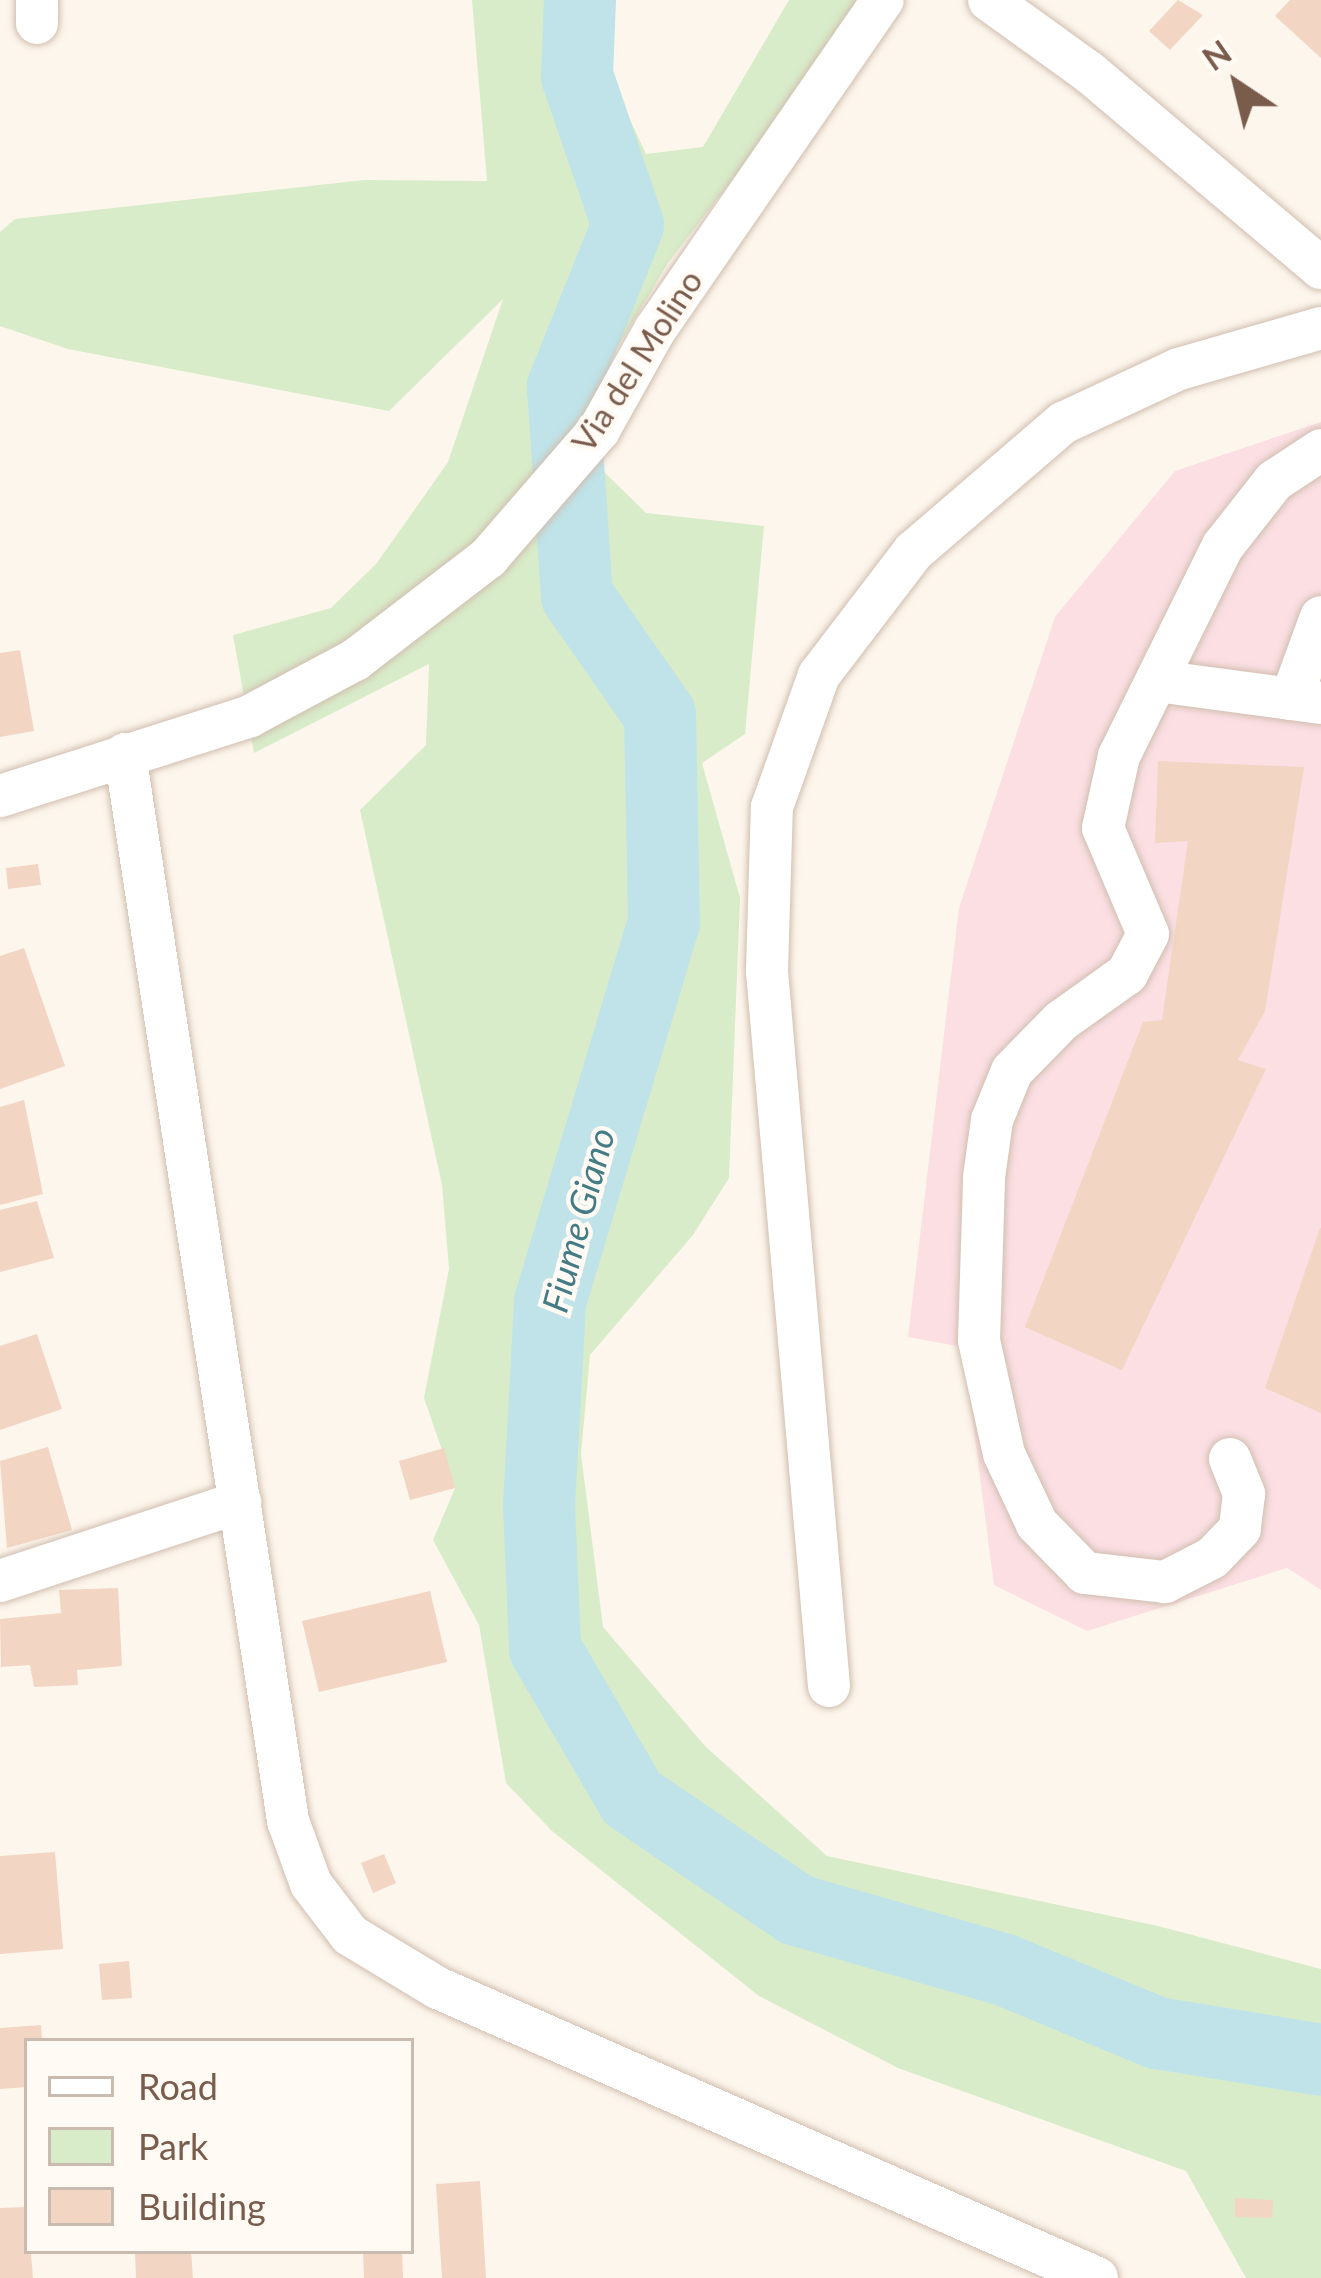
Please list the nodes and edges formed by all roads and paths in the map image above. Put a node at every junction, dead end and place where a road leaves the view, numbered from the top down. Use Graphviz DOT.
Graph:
graph roads {
  1 [pos="883,0"];
  2 [pos="989,0"];
  3 [pos="1321,268"];
  4 [pos="1321,328"];
  5 [pos="1321,450"];
  6 [pos="1321,617"];
  7 [pos="1157,681"];
  8 [pos="1306,701"];
  9 [pos="125,754"];
  10 [pos="0,796"];
  11 [pos="1230,1460"];
  12 [pos="240,1502"];
  13 [pos="0,1581"];
  14 [pos="829,1686"];
  15 [pos="1097,2278"];
  1 -- 9 [label="street, Via del Molino"];
  2 -- 3 [label="street"];
  4 -- 14 [label="street"];
  5 -- 7 [label="street"];
  6 -- 8 [label="street"];
  7 -- 8 [label="street"];
  7 -- 11 [label="street"];
  9 -- 10 [label="street, Via del Molino"];
  9 -- 12 [label="street"];
  12 -- 13 [label="street"];
  12 -- 15 [label="street"];
}
